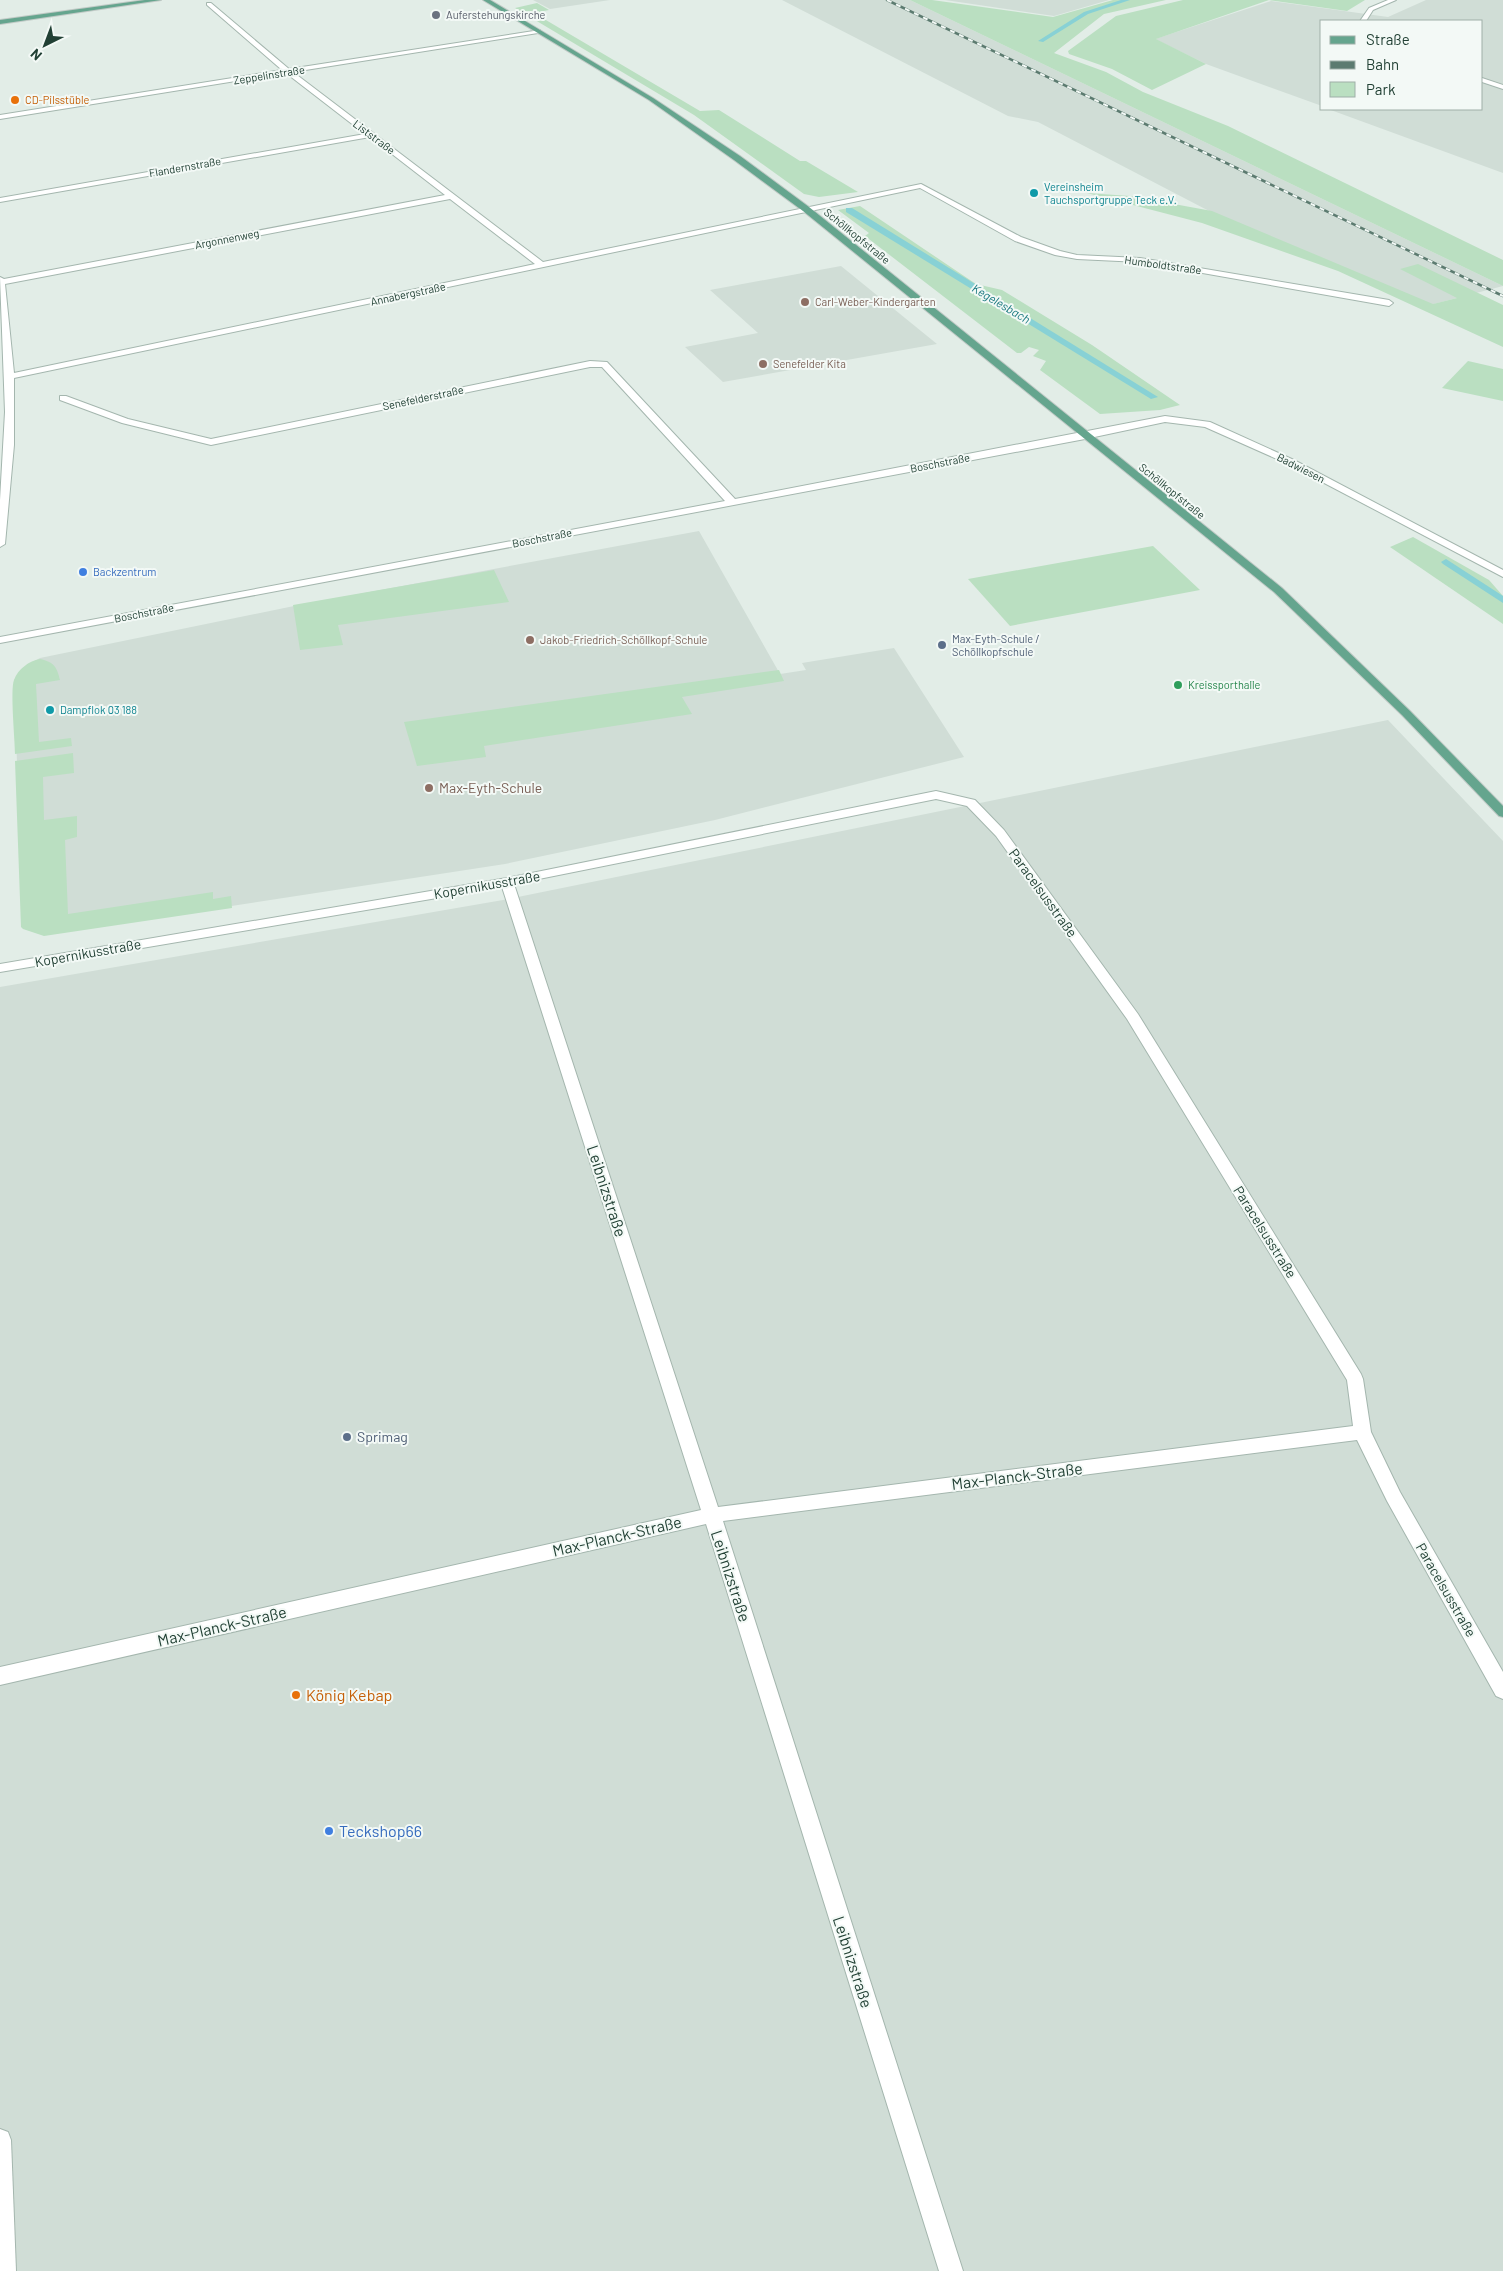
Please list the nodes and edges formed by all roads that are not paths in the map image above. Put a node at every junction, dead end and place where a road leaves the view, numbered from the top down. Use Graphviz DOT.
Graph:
graph roads {
  1 [pos="158,0"];
  2 [pos="486,0"];
  3 [pos="1393,0"];
  4 [pos="209,4"];
  5 [pos="1363,20"];
  6 [pos="0,22"];
  7 [pos="538,31"];
  8 [pos="289,72"];
  9 [pos="1483,80"];
  10 [pos="1503,87"];
  11 [pos="0,117"];
  12 [pos="370,135"];
  13 [pos="921,186"];
  14 [pos="453,196"];
  15 [pos="0,200"];
  16 [pos="806,209"];
  17 [pos="544,266"];
  18 [pos="0,281"];
  19 [pos="1389,303"];
  20 [pos="10,376"];
  21 [pos="63,398"];
  22 [pos="1085,436"];
  23 [pos="732,502"];
  24 [pos="0,544"];
  25 [pos="1503,574"];
  26 [pos="0,640"];
  27 [pos="972,803"];
  28 [pos="1503,813"];
  29 [pos="507,882"];
  30 [pos="0,968"];
  31 [pos="1362,1432"];
  32 [pos="712,1515"];
  33 [pos="0,1676"];
  34 [pos="1503,1690"];
  35 [pos="0,2140"];
  36 [pos="4,2271"];
  37 [pos="951,2271"];
  1 -- 6 [label="main road"];
  2 -- 7 [label="main road, Schöllkopfstraße"];
  3 -- 5 [label="street"];
  4 -- 8 [label="street, Liststraße"];
  7 -- 8 [label="street, Zeppelinstraße"];
  7 -- 16 [label="main road, Schöllkopfstraße"];
  8 -- 11 [label="street, Zeppelinstraße"];
  8 -- 12 [label="street, Liststraße"];
  9 -- 10 [label="street"];
  12 -- 14 [label="street, Liststraße"];
  12 -- 15 [label="street, Flandernstraße"];
  13 -- 16 [label="street, Schöllkopfstraße"];
  13 -- 19 [label="street, Humboldtstraße"];
  14 -- 17 [label="street, Liststraße"];
  14 -- 18 [label="street, Argonnenweg"];
  16 -- 17 [label="street, Annabergstraße"];
  16 -- 22 [label="main road, Schöllkopfstraße"];
  17 -- 20 [label="street, Annabergstraße"];
  18 -- 20 [label="street"];
  20 -- 24 [label="street"];
  21 -- 23 [label="street, Senefelderstraße"];
  22 -- 23 [label="street, Boschstraße"];
  22 -- 25 [label="street, Badwiesen"];
  22 -- 28 [label="main road, Schöllkopfstraße"];
  23 -- 26 [label="street, Boschstraße"];
  27 -- 29 [label="street, Kopernikusstraße"];
  27 -- 31 [label="street, Paracelsusstraße"];
  29 -- 30 [label="street, Kopernikusstraße"];
  29 -- 32 [label="street, Leibnizstraße"];
  31 -- 32 [label="street, Max-Planck-Straße"];
  31 -- 34 [label="street, Paracelsusstraße"];
  32 -- 33 [label="street, Max-Planck-Straße"];
  32 -- 37 [label="street, Leibnizstraße"];
  35 -- 36 [label="street"];
}
